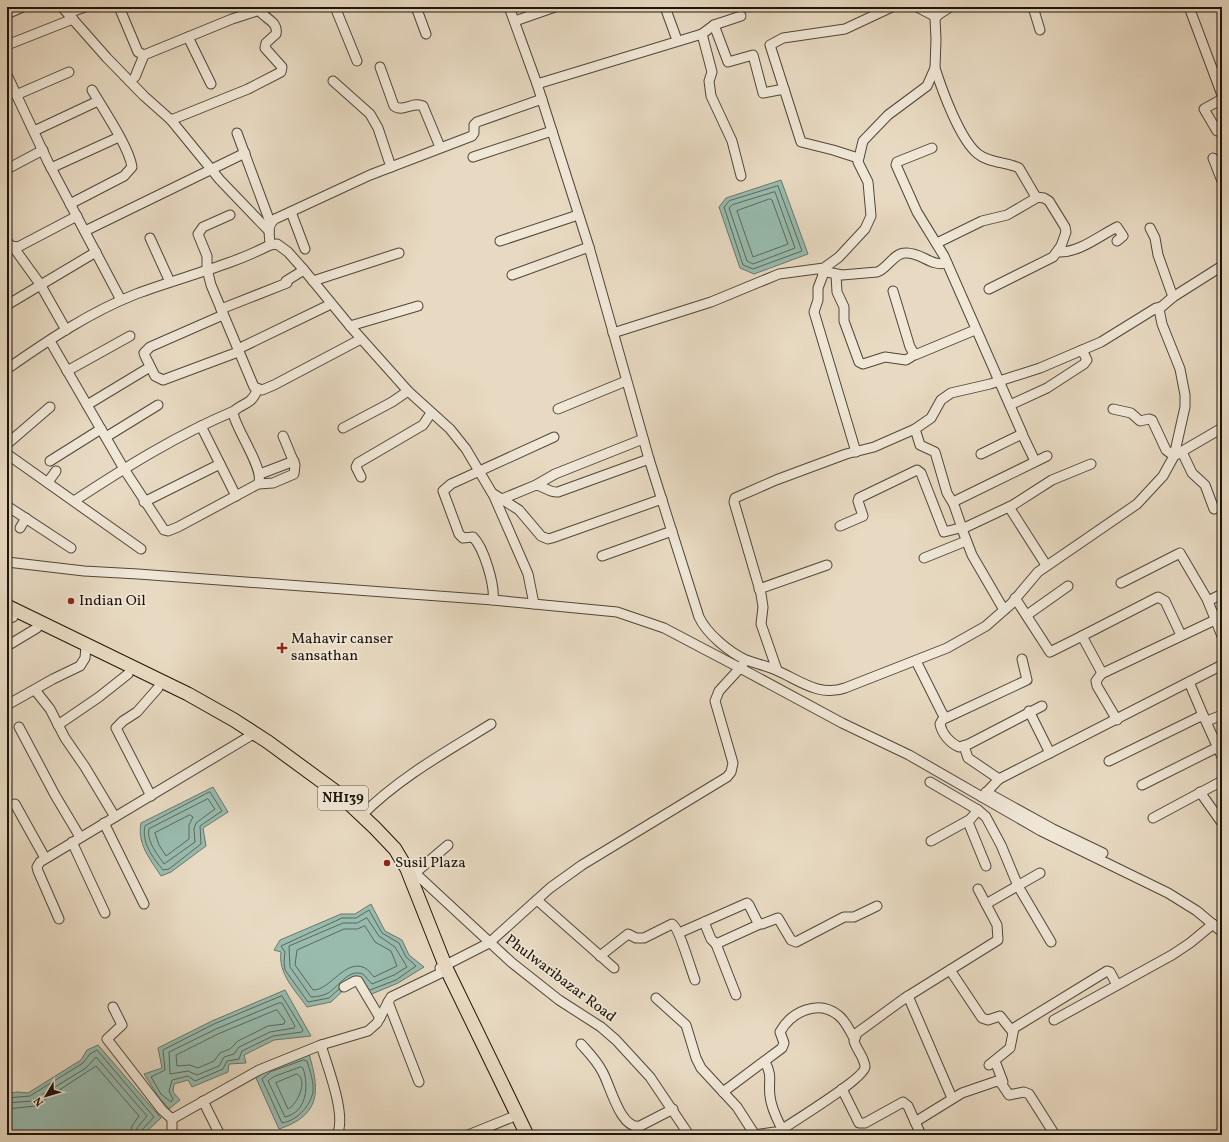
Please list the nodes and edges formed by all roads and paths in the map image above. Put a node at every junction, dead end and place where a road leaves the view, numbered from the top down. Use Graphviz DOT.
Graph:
graph roads {
  1 [pos="23,7"];
  2 [pos="85,7"];
  3 [pos="119,7"];
  4 [pos="269,7"];
  5 [pos="335,7"];
  6 [pos="416,7"];
  7 [pos="509,7"];
  8 [pos="555,7"];
  9 [pos="665,7"];
  10 [pos="892,7"];
  11 [pos="917,7"];
  12 [pos="950,7"];
  13 [pos="1033,7"];
  14 [pos="1189,7"];
  15 [pos="258,9"];
  16 [pos="68,13"];
  17 [pos="7,14"];
  18 [pos="741,16"];
  19 [pos="936,16"];
  20 [pos="515,20"];
  21 [pos="714,25"];
  22 [pos="1040,30"];
  23 [pos="426,34"];
  24 [pos="702,34"];
  25 [pos="188,37"];
  26 [pos="677,40"];
  27 [pos="7,45"];
  28 [pos="144,55"];
  29 [pos="357,61"];
  30 [pos="380,67"];
  31 [pos="935,68"];
  32 [pos="69,72"];
  33 [pos="7,75"];
  34 [pos="135,77"];
  35 [pos="333,81"];
  36 [pos="211,84"];
  37 [pos="538,84"];
  38 [pos="9,86"];
  39 [pos="784,89"];
  40 [pos="92,90"];
  41 [pos="1222,94"];
  42 [pos="16,95"];
  43 [pos="542,99"];
  44 [pos="1222,99"];
  45 [pos="98,101"];
  46 [pos="171,120"];
  47 [pos="552,131"];
  48 [pos="1217,131"];
  49 [pos="34,132"];
  50 [pos="237,133"];
  51 [pos="119,137"];
  52 [pos="440,147"];
  53 [pos="932,148"];
  54 [pos="43,150"];
  55 [pos="244,153"];
  56 [pos="473,157"];
  57 [pos="858,158"];
  58 [pos="1212,158"];
  59 [pos="390,167"];
  60 [pos="51,168"];
  61 [pos="7,169"];
  62 [pos="210,169"];
  63 [pos="741,176"];
  64 [pos="1222,181"];
  65 [pos="1038,197"];
  66 [pos="70,204"];
  67 [pos="291,212"];
  68 [pos="578,214"];
  69 [pos="230,215"];
  70 [pos="77,216"];
  71 [pos="270,222"];
  72 [pos="1150,228"];
  73 [pos="85,230"];
  74 [pos="269,232"];
  75 [pos="150,238"];
  76 [pos="7,241"];
  77 [pos="500,241"];
  78 [pos="1117,241"];
  79 [pos="937,243"];
  80 [pos="270,245"];
  81 [pos="589,247"];
  82 [pos="14,248"];
  83 [pos="306,249"];
  84 [pos="96,252"];
  85 [pos="1058,252"];
  86 [pos="399,253"];
  87 [pos="947,263"];
  88 [pos="1222,266"];
  89 [pos="207,269"];
  90 [pos="304,270"];
  91 [pos="821,270"];
  92 [pos="836,274"];
  93 [pos="512,275"];
  94 [pos="313,281"];
  95 [pos="170,282"];
  96 [pos="40,284"];
  97 [pos="988,289"];
  98 [pos="893,291"];
  99 [pos="1173,297"];
  100 [pos="120,300"];
  101 [pos="331,304"];
  102 [pos="7,305"];
  103 [pos="418,306"];
  104 [pos="1160,307"];
  105 [pos="222,312"];
  106 [pos="350,326"];
  107 [pos="66,330"];
  108 [pos="976,330"];
  109 [pos="613,333"];
  110 [pos="130,336"];
  111 [pos="361,339"];
  112 [pos="50,341"];
  113 [pos="238,350"];
  114 [pos="1082,350"];
  115 [pos="913,353"];
  116 [pos="150,367"];
  117 [pos="7,369"];
  118 [pos="67,371"];
  119 [pos="626,381"];
  120 [pos="1001,381"];
  121 [pos="257,390"];
  122 [pos="408,391"];
  123 [pos="87,405"];
  124 [pos="158,406"];
  125 [pos="1010,406"];
  126 [pos="50,407"];
  127 [pos="1113,409"];
  128 [pos="558,410"];
  129 [pos="234,411"];
  130 [pos="431,413"];
  131 [pos="201,426"];
  132 [pos="343,428"];
  133 [pos="1222,428"];
  134 [pos="101,429"];
  135 [pos="915,429"];
  136 [pos="1022,434"];
  137 [pos="283,436"];
  138 [pos="106,437"];
  139 [pos="554,437"];
  140 [pos="643,439"];
  141 [pos="7,444"];
  142 [pos="856,452"];
  143 [pos="7,454"];
  144 [pos="980,454"];
  145 [pos="1178,454"];
  146 [pos="1047,456"];
  147 [pos="648,459"];
  148 [pos="50,461"];
  149 [pos="294,461"];
  150 [pos="1036,461"];
  151 [pos="220,464"];
  152 [pos="1091,464"];
  153 [pos="124,468"];
  154 [pos="56,471"];
  155 [pos="478,471"];
  156 [pos="260,474"];
  157 [pos="362,477"];
  158 [pos="48,482"];
  159 [pos="258,484"];
  160 [pos="536,485"];
  161 [pos="492,493"];
  162 [pos="236,496"];
  163 [pos="502,499"];
  164 [pos="662,499"];
  165 [pos="74,501"];
  166 [pos="144,502"];
  167 [pos="953,503"];
  168 [pos="7,506"];
  169 [pos="1009,507"];
  170 [pos="1214,510"];
  171 [pos="26,518"];
  172 [pos="840,526"];
  173 [pos="963,527"];
  174 [pos="20,528"];
  175 [pos="672,531"];
  176 [pos="966,541"];
  177 [pos="71,548"];
  178 [pos="141,549"];
  179 [pos="602,556"];
  180 [pos="924,558"];
  181 [pos="7,562"];
  182 [pos="827,565"];
  183 [pos="1046,565"];
  184 [pos="1121,583"];
  185 [pos="1068,586"];
  186 [pos="760,589"];
  187 [pos="1222,594"];
  188 [pos="1015,598"];
  189 [pos="493,600"];
  190 [pos="1208,601"];
  191 [pos="534,604"];
  192 [pos="1004,610"];
  193 [pos="9,614"];
  194 [pos="1027,615"];
  195 [pos="1215,620"];
  196 [pos="37,628"];
  197 [pos="1181,635"];
  198 [pos="1082,636"];
  199 [pos="1222,636"];
  200 [pos="7,646"];
  201 [pos="86,650"];
  202 [pos="745,659"];
  203 [pos="1022,659"];
  204 [pos="916,660"];
  205 [pos="1222,665"];
  206 [pos="740,668"];
  207 [pos="777,670"];
  208 [pos="128,674"];
  209 [pos="1102,674"];
  210 [pos="1189,682"];
  211 [pos="158,688"];
  212 [pos="35,690"];
  213 [pos="7,705"];
  214 [pos="1042,706"];
  215 [pos="1029,711"];
  216 [pos="1222,715"];
  217 [pos="944,717"];
  218 [pos="1205,718"];
  219 [pos="1117,720"];
  220 [pos="491,724"];
  221 [pos="58,725"];
  222 [pos="19,727"];
  223 [pos="252,735"];
  224 [pos="964,746"];
  225 [pos="1218,746"];
  226 [pos="1050,753"];
  227 [pos="1222,757"];
  228 [pos="1109,761"];
  229 [pos="999,779"];
  230 [pos="1222,781"];
  231 [pos="930,782"];
  232 [pos="1142,785"];
  233 [pos="1200,792"];
  234 [pos="984,795"];
  235 [pos="151,796"];
  236 [pos="14,804"];
  237 [pos="978,810"];
  238 [pos="362,815"];
  239 [pos="115,816"];
  240 [pos="1153,818"];
  241 [pos="969,820"];
  242 [pos="104,823"];
  243 [pos="1222,823"];
  244 [pos="80,837"];
  245 [pos="931,841"];
  246 [pos="72,842"];
  247 [pos="448,845"];
  248 [pos="45,858"];
  249 [pos="396,862"];
  250 [pos="986,866"];
  251 [pos="411,871"];
  252 [pos="1040,873"];
  253 [pos="1018,886"];
  254 [pos="978,889"];
  255 [pos="537,900"];
  256 [pos="144,904"];
  257 [pos="986,904"];
  258 [pos="876,906"];
  259 [pos="105,913"];
  260 [pos="59,919"];
  261 [pos="704,922"];
  262 [pos="760,924"];
  263 [pos="1213,924"];
  264 [pos="1222,932"];
  265 [pos="679,933"];
  266 [pos="1051,942"];
  267 [pos="489,943"];
  268 [pos="716,944"];
  269 [pos="600,956"];
  270 [pos="614,968"];
  271 [pos="443,969"];
  272 [pos="950,970"];
  273 [pos="695,980"];
  274 [pos="1117,984"];
  275 [pos="344,988"];
  276 [pos="736,995"];
  277 [pos="908,996"];
  278 [pos="656,998"];
  279 [pos="388,1002"];
  280 [pos="113,1007"];
  281 [pos="380,1018"];
  282 [pos="1054,1020"];
  283 [pos="1016,1033"];
  284 [pos="474,1035"];
  285 [pos="854,1038"];
  286 [pos="581,1044"];
  287 [pos="321,1045"];
  288 [pos="765,1062"];
  289 [pos="419,1082"];
  290 [pos="1003,1082"];
  291 [pos="842,1089"];
  292 [pos="723,1092"];
  293 [pos="952,1098"];
  294 [pos="203,1101"];
  295 [pos="673,1109"];
  296 [pos="510,1118"];
  297 [pos="172,1119"];
  298 [pos="915,1122"];
  299 [pos="780,1132"];
  300 [pos="172,1135"];
  301 [pos="220,1135"];
  302 [pos="336,1135"];
  303 [pos="468,1135"];
  304 [pos="519,1135"];
  305 [pos="527,1135"];
  306 [pos="690,1135"];
  307 [pos="754,1135"];
  308 [pos="921,1135"];
  309 [pos="1055,1135"];
  1 -- 17 [label="street"];
  2 -- 16 [label="street"];
  3 -- 28 [label="street"];
  4 -- 15 [label="street"];
  5 -- 29 [label="street"];
  6 -- 23 [label="street"];
  7 -- 20 [label="street"];
  8 -- 20 [label="street"];
  9 -- 26 [label="street"];
  10 -- 39 [label="street"];
  11 -- 19 [label="street"];
  12 -- 19 [label="street"];
  13 -- 22 [label="street"];
  14 -- 41 [label="street"];
  15 -- 25 [label="street"];
  15 -- 46 [label="street"];
  16 -- 27 [label="street"];
  16 -- 46 [label="street"];
  18 -- 21 [label="street"];
  19 -- 31 [label="street"];
  20 -- 37 [label="street"];
  21 -- 24 [label="street"];
  21 -- 39 [label="street"];
  24 -- 26 [label="street"];
  24 -- 63 [label="street"];
  25 -- 28 [label="street"];
  25 -- 36 [label="street"];
  26 -- 37 [label="street"];
  28 -- 34 [label="street"];
  30 -- 52 [label="street"];
  31 -- 57 [label="street"];
  31 -- 65 [label="street"];
  32 -- 42 [label="street"];
  33 -- 38 [label="street"];
  35 -- 59 [label="street"];
  37 -- 43 [label="street"];
  38 -- 42 [label="street"];
  39 -- 57 [label="street"];
  40 -- 45 [label="street"];
  42 -- 49 [label="street"];
  43 -- 47 [label="street"];
  43 -- 52 [label="street"];
  44 -- 48 [label="street"];
  45 -- 49 [label="street"];
  45 -- 51 [label="street"];
  46 -- 62 [label="street"];
  47 -- 56 [label="street"];
  47 -- 68 [label="street"];
  49 -- 54 [label="street"];
  50 -- 55 [label="street"];
  51 -- 60 [label="street"];
  51 -- 66 [label="street"];
  52 -- 59 [label="street"];
  53 -- 79 [label="street"];
  54 -- 60 [label="street"];
  54 -- 61 [label="street"];
  55 -- 62 [label="street"];
  55 -- 71 [label="street"];
  57 -- 91 [label="street"];
  58 -- 64 [label="street"];
  59 -- 67 [label="street"];
  60 -- 66 [label="street"];
  62 -- 73 [label="street"];
  62 -- 74 [label="street"];
  65 -- 79 [label="street"];
  65 -- 85 [label="street"];
  66 -- 70 [label="street"];
  67 -- 71 [label="street"];
  67 -- 83 [label="street"];
  68 -- 77 [label="street"];
  68 -- 81 [label="street"];
  69 -- 89 [label="street"];
  70 -- 73 [label="street"];
  70 -- 82 [label="street"];
  71 -- 74 [label="street"];
  72 -- 99 [label="street"];
  73 -- 84 [label="street"];
  74 -- 80 [label="street"];
  75 -- 95 [label="street"];
  76 -- 82 [label="street"];
  78 -- 85 [label="street"];
  79 -- 87 [label="street"];
  80 -- 89 [label="street"];
  80 -- 90 [label="street"];
  81 -- 93 [label="street"];
  81 -- 109 [label="street"];
  82 -- 96 [label="street"];
  84 -- 96 [label="street"];
  84 -- 100 [label="street"];
  85 -- 97 [label="street"];
  86 -- 94 [label="street"];
  87 -- 92 [label="street"];
  87 -- 108 [label="street"];
  88 -- 99 [label="street"];
  89 -- 95 [label="street"];
  89 -- 105 [label="street"];
  90 -- 94 [label="street"];
  90 -- 105 [label="street"];
  91 -- 92 [label="street"];
  91 -- 109 [label="street"];
  91 -- 142 [label="street"];
  92 -- 115 [label="street"];
  94 -- 101 [label="street"];
  95 -- 100 [label="street"];
  96 -- 102 [label="street"];
  96 -- 107 [label="street"];
  98 -- 115 [label="street"];
  99 -- 104 [label="street"];
  100 -- 107 [label="street"];
  101 -- 106 [label="street"];
  101 -- 113 [label="street"];
  103 -- 106 [label="street"];
  104 -- 114 [label="street"];
  104 -- 145 [label="street"];
  105 -- 113 [label="street"];
  105 -- 116 [label="street"];
  106 -- 111 [label="street"];
  107 -- 112 [label="street"];
  108 -- 115 [label="street"];
  108 -- 120 [label="street"];
  109 -- 119 [label="street"];
  110 -- 118 [label="street"];
  111 -- 121 [label="street"];
  111 -- 122 [label="street"];
  112 -- 117 [label="street"];
  112 -- 118 [label="street"];
  113 -- 116 [label="street"];
  113 -- 121 [label="street"];
  114 -- 120 [label="street"];
  114 -- 125 [label="street"];
  116 -- 123 [label="street"];
  118 -- 123 [label="street"];
  119 -- 128 [label="street"];
  119 -- 140 [label="street"];
  120 -- 125 [label="street"];
  120 -- 135 [label="street"];
  121 -- 129 [label="street"];
  122 -- 130 [label="street"];
  122 -- 132 [label="street"];
  123 -- 134 [label="street"];
  124 -- 138 [label="street"];
  125 -- 136 [label="street"];
  126 -- 141 [label="street"];
  127 -- 145 [label="street"];
  129 -- 131 [label="street"];
  129 -- 156 [label="street"];
  130 -- 155 [label="street"];
  130 -- 157 [label="street"];
  131 -- 151 [label="street"];
  131 -- 153 [label="street"];
  133 -- 145 [label="street"];
  134 -- 138 [label="street"];
  134 -- 148 [label="street"];
  135 -- 142 [label="street"];
  135 -- 167 [label="street"];
  136 -- 144 [label="street"];
  136 -- 150 [label="street"];
  137 -- 149 [label="street"];
  138 -- 153 [label="street"];
  139 -- 155 [label="street"];
  140 -- 147 [label="street"];
  140 -- 160 [label="street"];
  142 -- 186 [label="street"];
  143 -- 158 [label="street"];
  145 -- 170 [label="street"];
  145 -- 183 [label="street"];
  146 -- 150 [label="street"];
  147 -- 160 [label="street"];
  147 -- 164 [label="street"];
  149 -- 156 [label="street"];
  149 -- 159 [label="street"];
  150 -- 167 [label="street"];
  151 -- 162 [label="street"];
  151 -- 166 [label="street"];
  152 -- 169 [label="street"];
  153 -- 165 [label="street"];
  153 -- 166 [label="street"];
  154 -- 158 [label="street"];
  155 -- 161 [label="street"];
  155 -- 189 [label="street"];
  156 -- 159 [label="street"];
  158 -- 165 [label="street"];
  159 -- 162 [label="street"];
  160 -- 163 [label="street"];
  161 -- 163 [label="street"];
  161 -- 191 [label="street"];
  162 -- 166 [label="street"];
  163 -- 164 [label="street"];
  164 -- 175 [label="street"];
  165 -- 178 [label="street"];
  167 -- 173 [label="street"];
  168 -- 171 [label="street"];
  169 -- 173 [label="street"];
  169 -- 183 [label="street"];
  171 -- 174 [label="street"];
  171 -- 177 [label="street"];
  172 -- 173 [label="street"];
  173 -- 176 [label="street"];
  175 -- 179 [label="street"];
  175 -- 202 [label="street"];
  176 -- 180 [label="street"];
  176 -- 192 [label="street"];
  181 -- 189 [label="street"];
  182 -- 186 [label="street"];
  183 -- 188 [label="street"];
  184 -- 190 [label="street"];
  185 -- 194 [label="street"];
  186 -- 207 [label="street"];
  187 -- 190 [label="street"];
  188 -- 192 [label="street"];
  188 -- 194 [label="street"];
  189 -- 191 [label="street"];
  190 -- 195 [label="street"];
  191 -- 206 [label="street"];
  192 -- 204 [label="street"];
  193 -- 196 [label="highway, NH139"];
  193 -- 201 [label="highway, NH139"];
  194 -- 198 [label="street"];
  195 -- 197 [label="street"];
  195 -- 199 [label="street"];
  196 -- 200 [label="street"];
  196 -- 201 [label="highway, NH139"];
  197 -- 198 [label="street"];
  197 -- 209 [label="street"];
  198 -- 209 [label="street"];
  201 -- 208 [label="highway, NH139"];
  201 -- 212 [label="street"];
  201 -- 223 [label="highway, NH139"];
  202 -- 206 [label="street"];
  202 -- 207 [label="street"];
  203 -- 217 [label="street"];
  204 -- 207 [label="street"];
  204 -- 217 [label="street"];
  205 -- 210 [label="street"];
  206 -- 234 [label="street"];
  206 -- 255 [label="street"];
  208 -- 211 [label="highway, NH139"];
  208 -- 221 [label="street"];
  209 -- 219 [label="street"];
  210 -- 218 [label="street"];
  210 -- 219 [label="street"];
  211 -- 223 [label="highway, NH139"];
  211 -- 235 [label="street"];
  212 -- 213 [label="street"];
  212 -- 221 [label="street"];
  214 -- 215 [label="street"];
  215 -- 224 [label="street"];
  215 -- 226 [label="street"];
  216 -- 218 [label="street"];
  217 -- 224 [label="street"];
  218 -- 225 [label="street"];
  218 -- 228 [label="street"];
  219 -- 226 [label="street"];
  220 -- 238 [label="street"];
  221 -- 239 [label="street"];
  222 -- 244 [label="street"];
  223 -- 235 [label="street"];
  223 -- 238 [label="highway, NH139"];
  223 -- 249 [label="highway, NH139"];
  224 -- 229 [label="street"];
  225 -- 227 [label="street"];
  225 -- 232 [label="street"];
  226 -- 229 [label="street"];
  229 -- 234 [label="street"];
  230 -- 233 [label="street"];
  231 -- 237 [label="street"];
  233 -- 240 [label="street"];
  233 -- 243 [label="street"];
  234 -- 263 [label="street"];
  235 -- 239 [label="street"];
  236 -- 248 [label="street"];
  237 -- 241 [label="street"];
  237 -- 253 [label="street"];
  238 -- 251 [label="highway, NH139"];
  239 -- 242 [label="street"];
  241 -- 245 [label="street"];
  241 -- 250 [label="street"];
  242 -- 244 [label="street"];
  242 -- 256 [label="street"];
  244 -- 246 [label="street"];
  246 -- 248 [label="street"];
  246 -- 259 [label="street"];
  247 -- 251 [label="street"];
  248 -- 260 [label="street"];
  249 -- 251 [label="street, Phulwaribazar Road"];
  249 -- 271 [label="highway, NH139"];
  251 -- 267 [label="street, Phulwaribazar Road"];
  251 -- 271 [label="highway, NH139"];
  252 -- 253 [label="street"];
  253 -- 257 [label="street"];
  253 -- 266 [label="street"];
  254 -- 257 [label="street"];
  255 -- 267 [label="street"];
  255 -- 269 [label="street"];
  257 -- 272 [label="street"];
  258 -- 262 [label="street"];
  261 -- 262 [label="street"];
  261 -- 265 [label="street"];
  261 -- 268 [label="street"];
  262 -- 268 [label="street"];
  263 -- 264 [label="street"];
  263 -- 274 [label="street"];
  265 -- 269 [label="street"];
  265 -- 273 [label="street"];
  267 -- 271 [label="street"];
  267 -- 295 [label="street, Phulwaribazar Road"];
  268 -- 276 [label="street"];
  269 -- 270 [label="street"];
  271 -- 279 [label="street"];
  271 -- 284 [label="highway, NH139"];
  272 -- 277 [label="street"];
  272 -- 283 [label="street"];
  274 -- 282 [label="street"];
  274 -- 283 [label="street"];
  275 -- 281 [label="street"];
  277 -- 285 [label="street"];
  277 -- 293 [label="street"];
  278 -- 292 [label="street"];
  279 -- 281 [label="street"];
  279 -- 289 [label="street"];
  280 -- 297 [label="street"];
  281 -- 287 [label="street"];
  283 -- 290 [label="street"];
  284 -- 296 [label="highway, NH139"];
  284 -- 305 [label="highway, NH139"];
  285 -- 288 [label="street"];
  285 -- 291 [label="street"];
  286 -- 295 [label="street"];
  287 -- 294 [label="street"];
  287 -- 302 [label="street"];
  288 -- 292 [label="street"];
  288 -- 299 [label="street"];
  291 -- 298 [label="street"];
  291 -- 299 [label="street"];
  292 -- 307 [label="street"];
  293 -- 298 [label="street"];
  293 -- 309 [label="street"];
  294 -- 297 [label="street"];
  294 -- 301 [label="street"];
  295 -- 306 [label="street, Phulwaribazar Road"];
  296 -- 303 [label="street"];
  296 -- 304 [label="highway, NH139"];
  297 -- 300 [label="street"];
  298 -- 308 [label="street"];
  299 -- 307 [label="street"];
}
